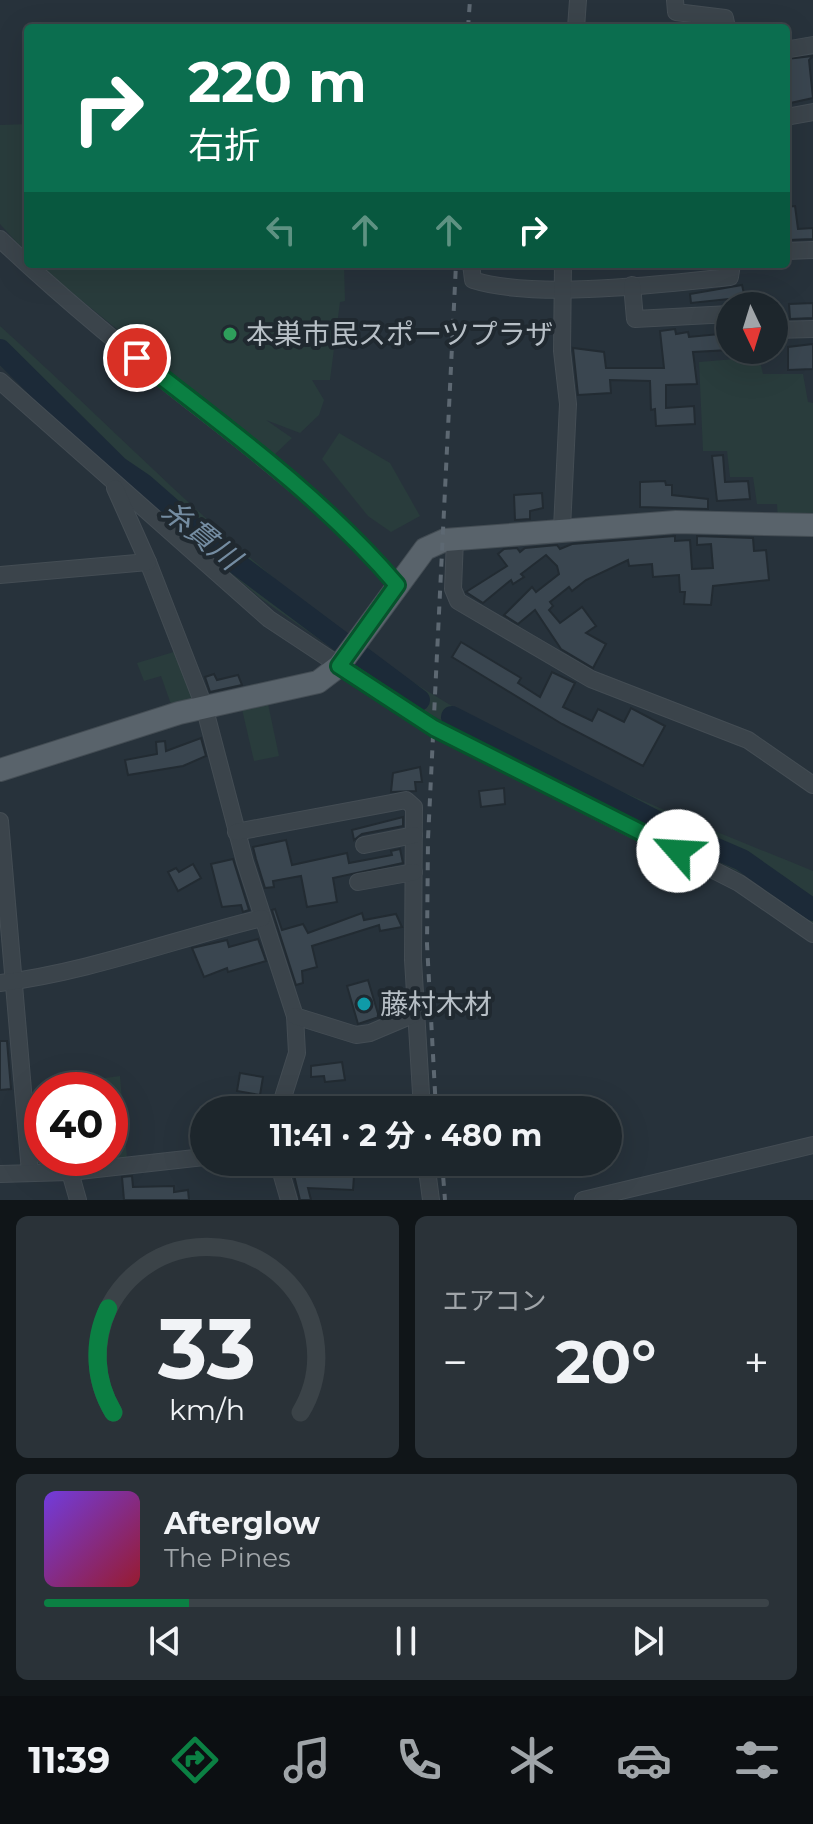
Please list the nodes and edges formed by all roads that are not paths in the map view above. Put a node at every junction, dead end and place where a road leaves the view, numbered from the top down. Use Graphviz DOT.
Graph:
graph roads {
  1 [pos="578,0"];
  2 [pos="675,0"];
  3 [pos="576,24"];
  4 [pos="726,24"];
  5 [pos="811,39"];
  6 [pos="790,49"];
  7 [pos="813,112"];
  8 [pos="790,116"];
  9 [pos="0,239"];
  10 [pos="813,250"];
  11 [pos="790,251"];
  12 [pos="24,261"];
  13 [pos="31,268"];
  14 [pos="472,268"];
  15 [pos="563,268"];
  16 [pos="731,268"];
  17 [pos="632,285"];
  18 [pos="561,289"];
  19 [pos="716,315"];
  20 [pos="813,329"];
  21 [pos="788,330"];
  22 [pos="0,381"];
  23 [pos="113,483"];
  24 [pos="813,525"];
  25 [pos="562,528"];
  26 [pos="455,539"];
  27 [pos="148,562"];
  28 [pos="0,575"];
  29 [pos="397,585"];
  30 [pos="341,662"];
  31 [pos="204,706"];
  32 [pos="0,770"];
  33 [pos="813,785"];
  34 [pos="0,821"];
  35 [pos="236,832"];
  36 [pos="414,835"];
  37 [pos="364,845"];
  38 [pos="414,872"];
  39 [pos="358,882"];
  40 [pos="262,918"];
  41 [pos="813,934"];
  42 [pos="8,982"];
  43 [pos="415,1014"];
  44 [pos="295,1016"];
  45 [pos="283,1096"];
  46 [pos="421,1096"];
  47 [pos="24,1120"];
  48 [pos="813,1145"];
  49 [pos="190,1159"];
  50 [pos="128,1166"];
  51 [pos="24,1172"];
  52 [pos="0,1174"];
  53 [pos="71,1176"];
  54 [pos="282,1176"];
  55 [pos="428,1176"];
  56 [pos="78,1200"];
  57 [pos="289,1200"];
  58 [pos="431,1200"];
  59 [pos="583,1200"];
  1 -- 3 [label="street"];
  2 -- 4 [label="street"];
  5 -- 6 [label="street"];
  7 -- 8 [label="street"];
  9 -- 12 [label="street"];
  10 -- 11 [label="street"];
  13 -- 29 [label="street"];
  14 -- 18 [label="street"];
  15 -- 18 [label="street"];
  16 -- 17 [label="street"];
  17 -- 18 [label="street"];
  17 -- 19 [label="street"];
  18 -- 25 [label="street"];
  20 -- 21 [label="street"];
  22 -- 23 [label="street"];
  23 -- 27 [label="street"];
  23 -- 30 [label="street"];
  24 -- 25 [label="main road"];
  25 -- 26 [label="main road"];
  26 -- 29 [label="main road"];
  26 -- 33 [label="street"];
  27 -- 28 [label="street"];
  27 -- 31 [label="street"];
  29 -- 30 [label="main road"];
  30 -- 31 [label="main road"];
  30 -- 41 [label="street"];
  31 -- 32 [label="main road"];
  31 -- 35 [label="street"];
  34 -- 42 [label="street"];
  35 -- 36 [label="street"];
  35 -- 40 [label="street"];
  36 -- 37 [label="street"];
  36 -- 38 [label="street"];
  38 -- 39 [label="street"];
  38 -- 43 [label="street"];
  40 -- 42 [label="street"];
  40 -- 44 [label="street"];
  42 -- 47 [label="street"];
  43 -- 44 [label="street"];
  43 -- 46 [label="street"];
  44 -- 45 [label="street"];
  48 -- 59 [label="street"];
  49 -- 50 [label="street"];
  51 -- 52 [label="street"];
  53 -- 56 [label="street"];
  54 -- 57 [label="street"];
  55 -- 58 [label="street"];
}
